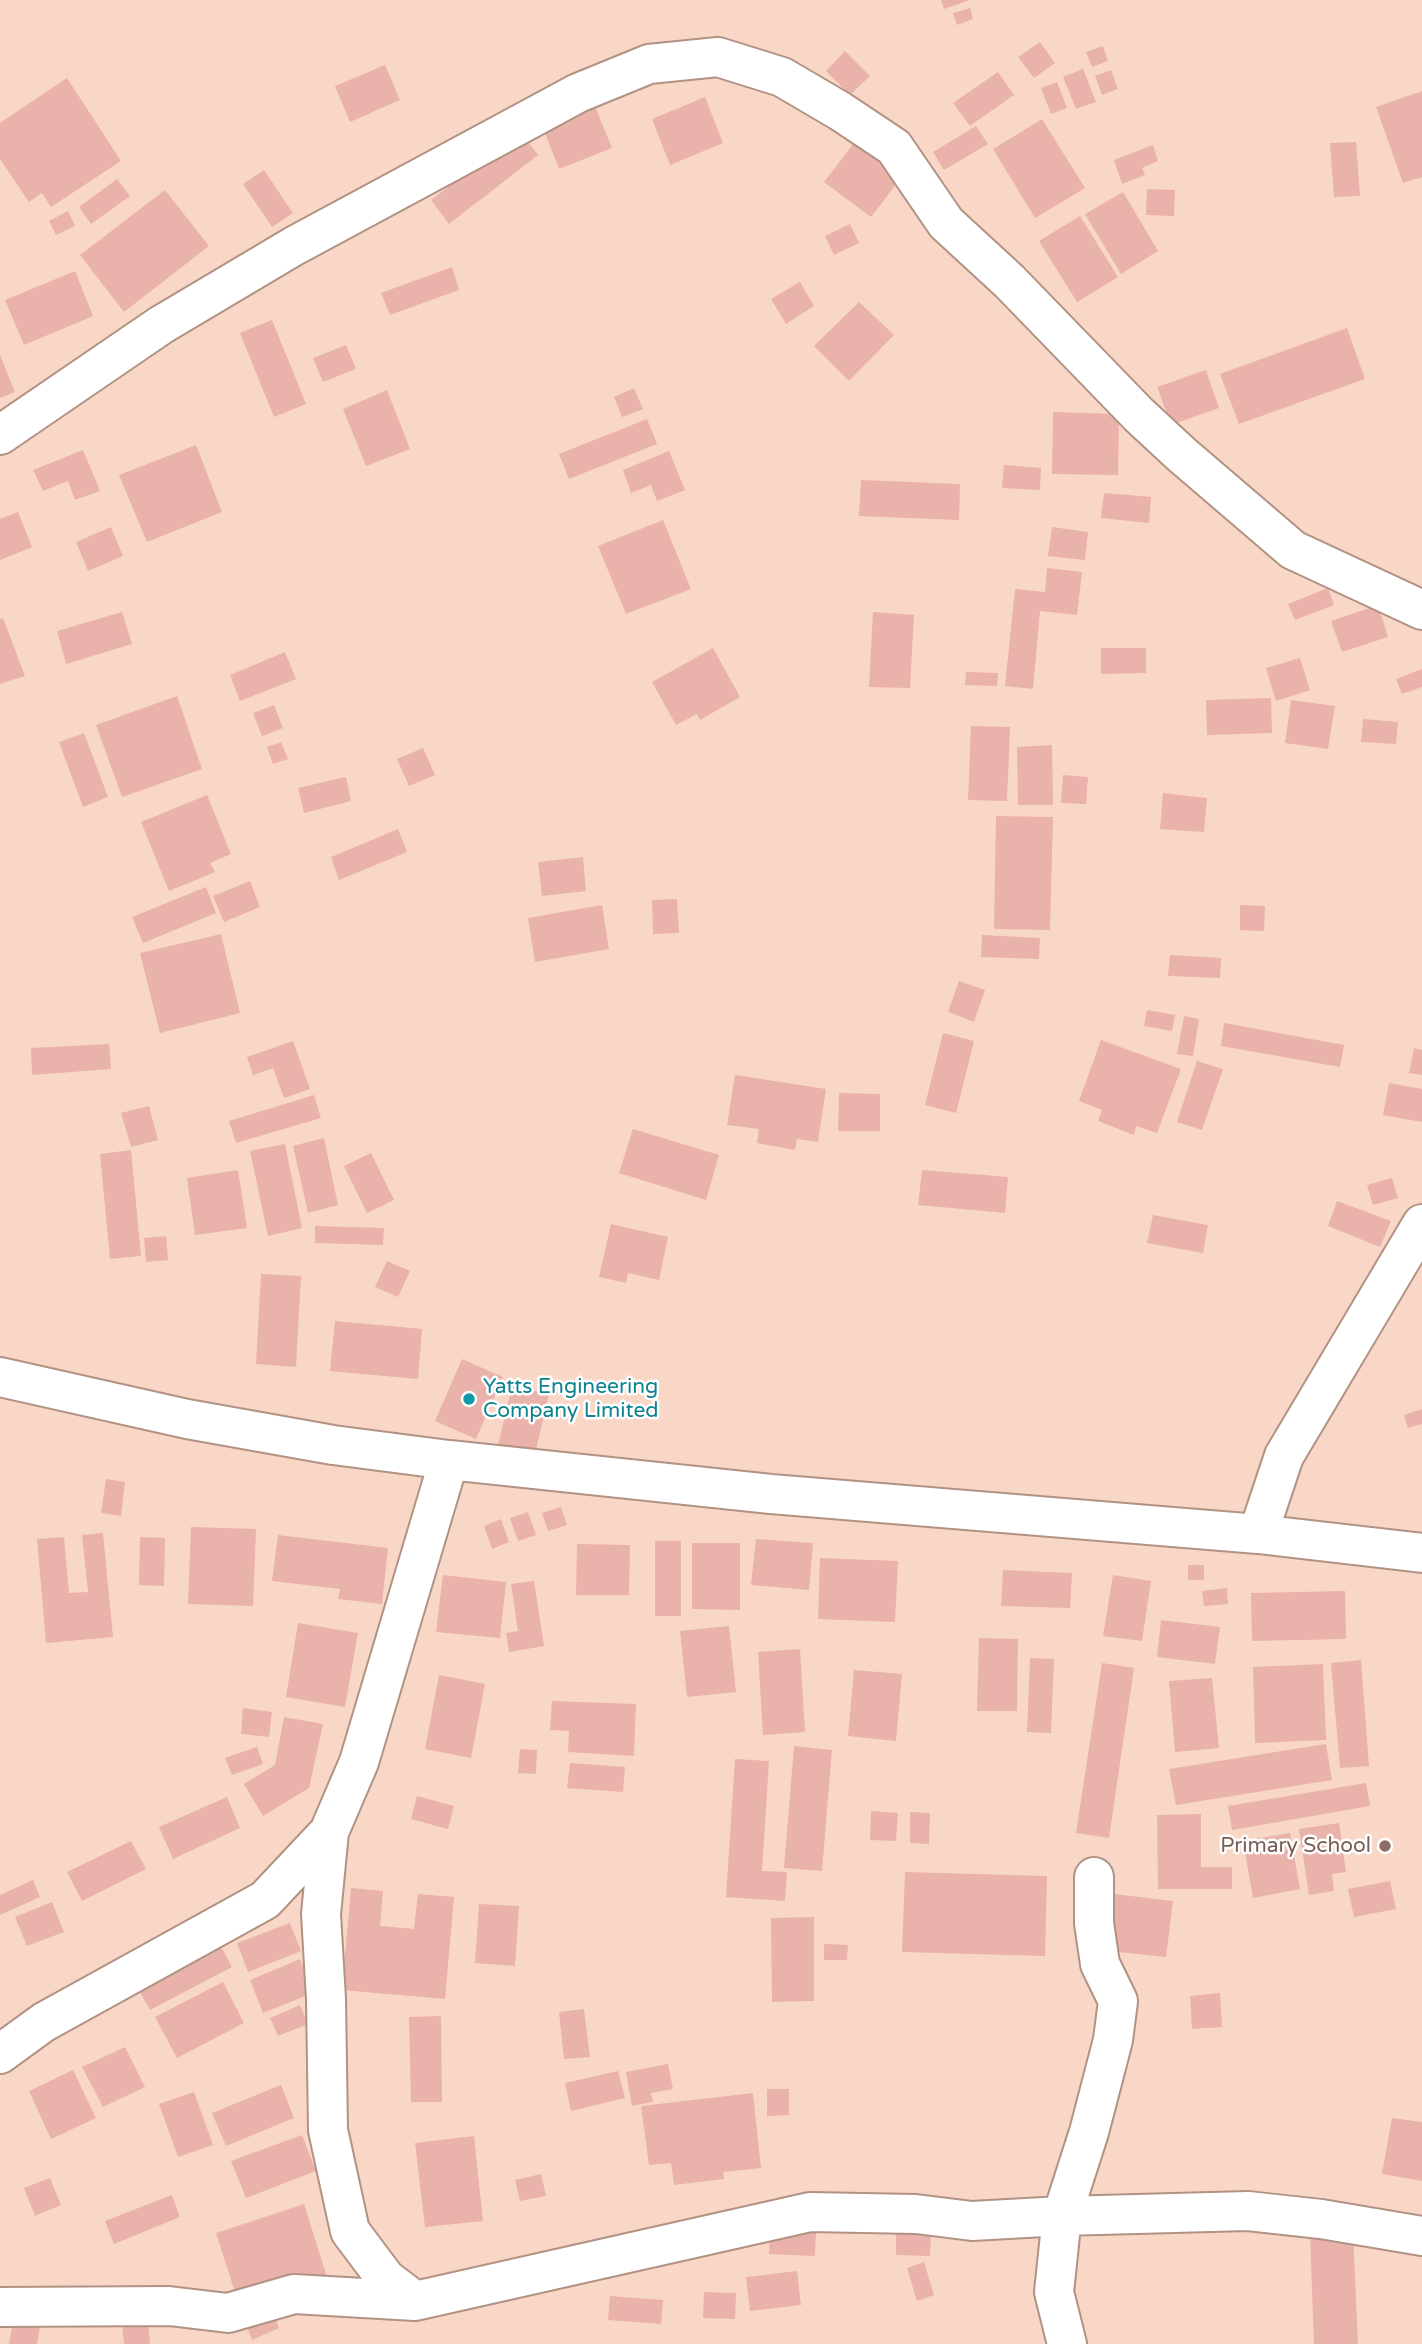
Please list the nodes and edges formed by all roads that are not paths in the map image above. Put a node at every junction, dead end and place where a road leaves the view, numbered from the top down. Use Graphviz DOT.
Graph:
graph roads {
  1 [pos="0,435"];
  2 [pos="1422,610"];
  3 [pos="1422,1224"];
  4 [pos="0,1377"];
  5 [pos="449,1460"];
  6 [pos="1258,1534"];
  7 [pos="1422,1553"];
  8 [pos="329,1832"];
  9 [pos="1094,1877"];
  10 [pos="0,2054"];
  11 [pos="1062,2216"];
  12 [pos="1422,2236"];
  13 [pos="415,2301"];
  14 [pos="0,2307"];
  15 [pos="1067,2344"];
  1 -- 2 [label="street"];
  3 -- 6 [label="street"];
  4 -- 5 [label="street"];
  5 -- 6 [label="street"];
  5 -- 8 [label="street"];
  6 -- 7 [label="street"];
  8 -- 10 [label="street"];
  8 -- 13 [label="street"];
  9 -- 11 [label="street"];
  11 -- 12 [label="street"];
  11 -- 13 [label="street"];
  11 -- 15 [label="street"];
  13 -- 14 [label="street"];
}
